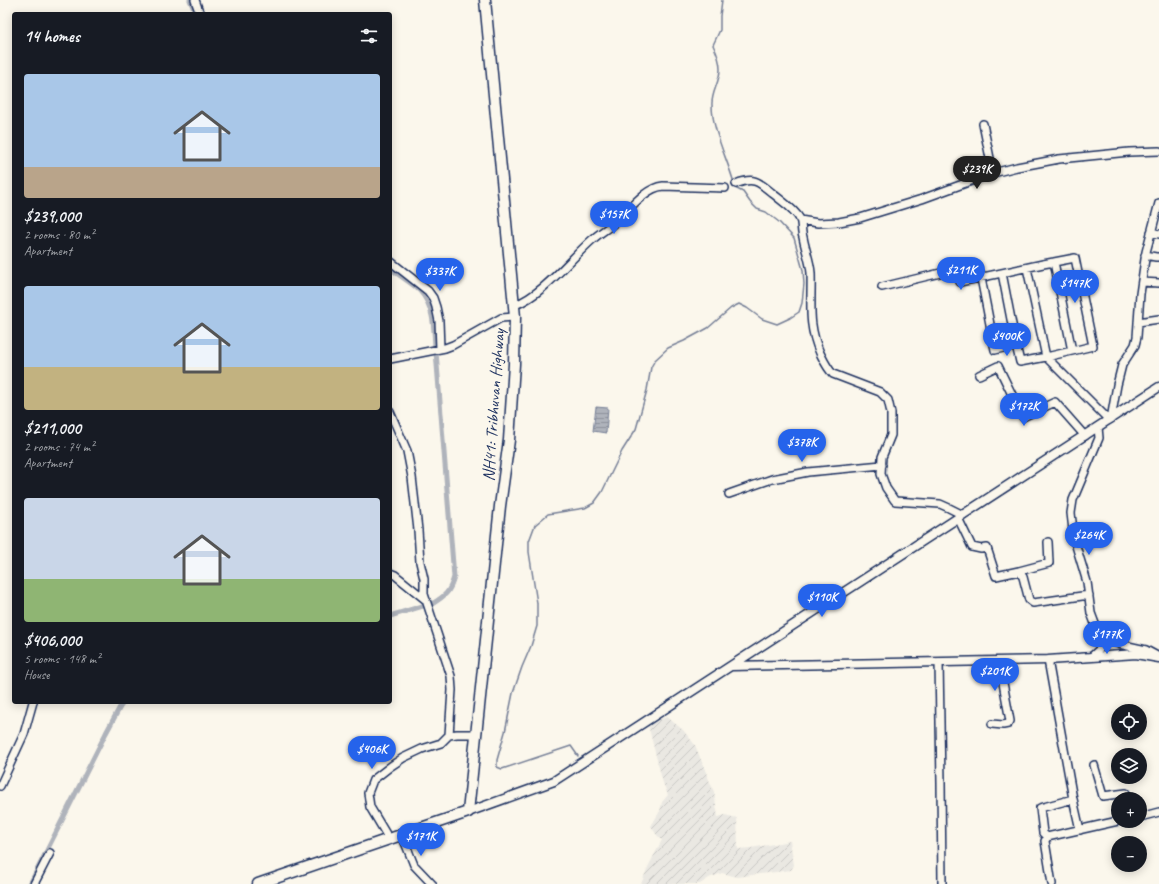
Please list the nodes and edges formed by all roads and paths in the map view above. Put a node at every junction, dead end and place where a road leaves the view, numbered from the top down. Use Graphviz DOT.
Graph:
graph roads {
  1 [pos="195,0"];
  2 [pos="485,0"];
  3 [pos="199,12"];
  4 [pos="983,124"];
  5 [pos="1159,151"];
  6 [pos="993,173"];
  7 [pos="736,184"];
  8 [pos="725,188"];
  9 [pos="1159,202"];
  10 [pos="800,220"];
  11 [pos="1151,232"];
  12 [pos="1159,234"];
  13 [pos="1145,255"];
  14 [pos="1159,257"];
  15 [pos="1054,262"];
  16 [pos="392,263"];
  17 [pos="1027,268"];
  18 [pos="1002,273"];
  19 [pos="981,278"];
  20 [pos="1142,282"];
  21 [pos="1159,283"];
  22 [pos="882,287"];
  23 [pos="515,305"];
  24 [pos="515,317"];
  25 [pos="1159,319"];
  26 [pos="1138,322"];
  27 [pos="1016,345"];
  28 [pos="440,349"];
  29 [pos="1072,351"];
  30 [pos="1046,357"];
  31 [pos="392,359"];
  32 [pos="979,375"];
  33 [pos="1159,387"];
  34 [pos="1110,419"];
  35 [pos="392,421"];
  36 [pos="1098,427"];
  37 [pos="1085,436"];
  38 [pos="882,465"];
  39 [pos="729,494"];
  40 [pos="960,517"];
  41 [pos="1048,542"];
  42 [pos="1019,570"];
  43 [pos="392,574"];
  44 [pos="1089,595"];
  45 [pos="426,600"];
  46 [pos="1107,640"];
  47 [pos="1091,657"];
  48 [pos="1159,658"];
  49 [pos="1048,660"];
  50 [pos="999,661"];
  51 [pos="939,662"];
  52 [pos="731,666"];
  53 [pos="32,704"];
  54 [pos="992,724"];
  55 [pos="475,734"];
  56 [pos="449,735"];
  57 [pos="1094,765"];
  58 [pos="0,786"];
  59 [pos="1111,795"];
  60 [pos="1074,800"];
  61 [pos="468,812"];
  62 [pos="1159,812"];
  63 [pos="1147,815"];
  64 [pos="1111,823"];
  65 [pos="1080,830"];
  66 [pos="402,835"];
  67 [pos="1047,837"];
  68 [pos="389,839"];
  69 [pos="50,853"];
  70 [pos="34,884"];
  71 [pos="258,884"];
  72 [pos="432,884"];
  73 [pos="942,884"];
  74 [pos="1052,884"];
  1 -- 3 [label="street"];
  2 -- 23 [label="highway, NH41: Tribhuvan Highway"];
  4 -- 6 [label="street"];
  5 -- 6 [label="street"];
  6 -- 10 [label="street"];
  7 -- 10 [label="street"];
  8 -- 23 [label="street"];
  9 -- 11 [label="street"];
  10 -- 38 [label="street"];
  11 -- 12 [label="street"];
  11 -- 13 [label="street"];
  13 -- 14 [label="street"];
  13 -- 20 [label="street"];
  15 -- 17 [label="street"];
  15 -- 29 [label="street"];
  15 -- 29 [label="street"];
  16 -- 28 [label="street"];
  17 -- 18 [label="street"];
  17 -- 30 [label="street"];
  18 -- 19 [label="street"];
  18 -- 27 [label="street"];
  19 -- 22 [label="street"];
  19 -- 27 [label="street"];
  20 -- 21 [label="street"];
  20 -- 26 [label="street"];
  23 -- 24 [label="highway, NH41: Tribhuvan Highway"];
  24 -- 28 [label="street"];
  24 -- 55 [label="highway, NH41: Tribhuvan Highway"];
  25 -- 26 [label="street"];
  26 -- 34 [label="street"];
  27 -- 30 [label="street"];
  28 -- 31 [label="street"];
  29 -- 30 [label="street"];
  30 -- 34 [label="street"];
  32 -- 37 [label="street"];
  33 -- 34 [label="main road"];
  34 -- 36 [label="main road"];
  35 -- 45 [label="street"];
  36 -- 37 [label="main road"];
  36 -- 44 [label="street"];
  37 -- 40 [label="main road"];
  38 -- 39 [label="street"];
  38 -- 40 [label="street"];
  40 -- 42 [label="street"];
  40 -- 52 [label="main road"];
  41 -- 42 [label="street"];
  42 -- 44 [label="street"];
  43 -- 45 [label="street"];
  44 -- 46 [label="street"];
  45 -- 56 [label="street"];
  46 -- 47 [label="street"];
  46 -- 48 [label="street"];
  47 -- 48 [label="main road"];
  47 -- 49 [label="main road"];
  49 -- 50 [label="main road"];
  49 -- 60 [label="street"];
  50 -- 51 [label="main road"];
  50 -- 54 [label="street"];
  51 -- 52 [label="main road"];
  51 -- 73 [label="street"];
  52 -- 61 [label="main road"];
  53 -- 58 [label="street"];
  55 -- 56 [label="street"];
  55 -- 61 [label="highway, NH41: Tribhuvan Highway"];
  56 -- 68 [label="street"];
  57 -- 59 [label="street"];
  60 -- 65 [label="street"];
  60 -- 67 [label="street"];
  61 -- 66 [label="highway"];
  62 -- 63 [label="street"];
  64 -- 65 [label="street"];
  65 -- 67 [label="street"];
  66 -- 68 [label="highway"];
  66 -- 72 [label="street"];
  67 -- 74 [label="street"];
  68 -- 71 [label="highway"];
  69 -- 70 [label="street"];
}
